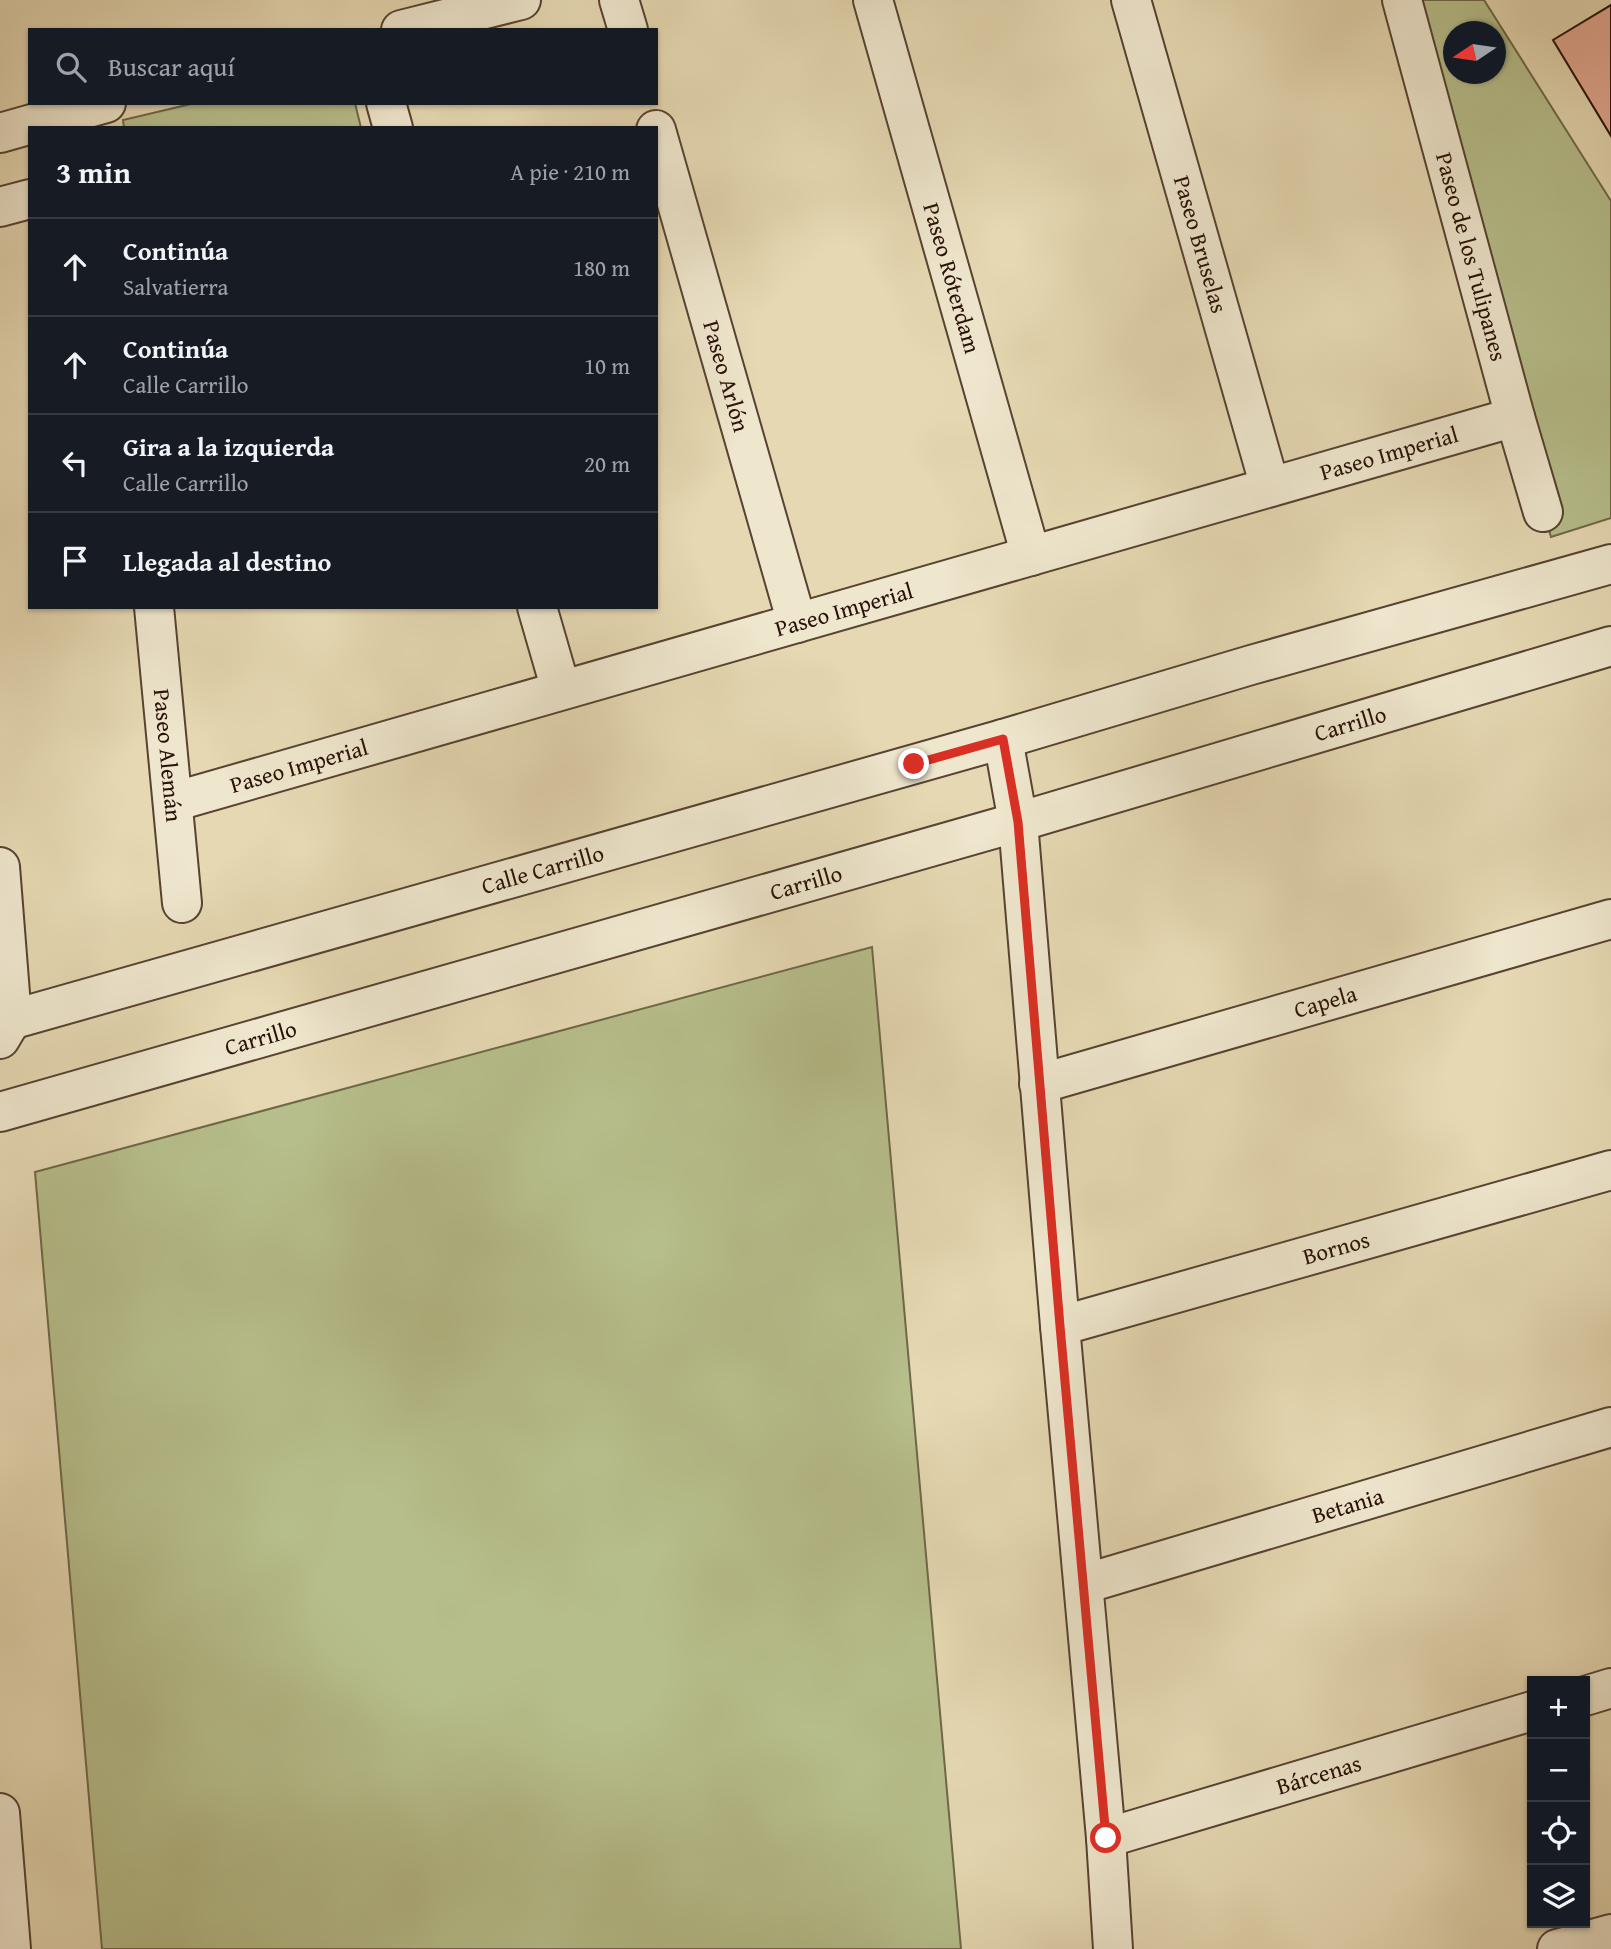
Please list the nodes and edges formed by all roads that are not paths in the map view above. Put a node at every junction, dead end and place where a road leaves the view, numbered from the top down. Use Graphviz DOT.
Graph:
graph roads {
  1 [pos="521,0"];
  2 [pos="619,0"];
  3 [pos="873,0"];
  4 [pos="1131,0"];
  5 [pos="1402,0"];
  6 [pos="409,28"];
  7 [pos="627,28"];
  8 [pos="99,105"];
  9 [pos="106,105"];
  10 [pos="387,105"];
  11 [pos="650,105"];
  12 [pos="108,126"];
  13 [pos="392,126"];
  14 [pos="655,126"];
  15 [pos="0,133"];
  16 [pos="658,136"];
  17 [pos="28,200"];
  18 [pos="0,207"];
  19 [pos="1515,417"];
  20 [pos="1270,487"];
  21 [pos="1543,512"];
  22 [pos="1031,555"];
  23 [pos="1611,564"];
  24 [pos="154,609"];
  25 [pos="538,609"];
  26 [pos="797,623"];
  27 [pos="1611,646"];
  28 [pos="561,690"];
  29 [pos="1003,739"];
  30 [pos="173,802"];
  31 [pos="1018,822"];
  32 [pos="0,867"];
  33 [pos="182,903"];
  34 [pos="1611,919"];
  35 [pos="4,1027"];
  36 [pos="1039,1084"];
  37 [pos="0,1112"];
  38 [pos="1611,1170"];
  39 [pos="1060,1326"];
  40 [pos="1611,1427"];
  41 [pos="1084,1584"];
  42 [pos="1611,1688"];
  43 [pos="1590,1694"];
  44 [pos="1527,1713"];
  45 [pos="0,1813"];
  46 [pos="1106,1838"];
  47 [pos="1611,1934"];
  48 [pos="11,1949"];
  49 [pos="1113,1949"];
  50 [pos="1557,1949"];
  1 -- 6 [label="street"];
  2 -- 7 [label="street"];
  3 -- 22 [label="street, Paseo Róterdam"];
  4 -- 20 [label="street, Paseo Bruselas"];
  5 -- 19 [label="street, Paseo de los Tulipanes"];
  8 -- 15 [label="street"];
  9 -- 12 [label="street"];
  10 -- 13 [label="street"];
  11 -- 14 [label="street, Paseo Arlón"];
  16 -- 26 [label="street, Paseo Arlón"];
  17 -- 18 [label="street"];
  19 -- 20 [label="street, Paseo Imperial"];
  19 -- 21 [label="street, Paseo de los Tulipanes"];
  20 -- 22 [label="street, Paseo Imperial"];
  22 -- 26 [label="street, Paseo Imperial"];
  23 -- 29 [label="street, Calle Carrillo"];
  24 -- 30 [label="street, Paseo Alemán"];
  25 -- 28 [label="street"];
  26 -- 28 [label="street, Paseo Imperial"];
  27 -- 31 [label="street, Carrillo"];
  28 -- 30 [label="street, Paseo Imperial"];
  29 -- 31 [label="street"];
  29 -- 35 [label="street, Calle Carrillo"];
  30 -- 33 [label="street, Paseo Alemán"];
  31 -- 36 [label="street"];
  31 -- 37 [label="street, Carrillo"];
  32 -- 35 [label="street"];
  34 -- 36 [label="street, Capela"];
  36 -- 39 [label="street"];
  38 -- 39 [label="street, Bornos"];
  39 -- 41 [label="street"];
  40 -- 41 [label="street, Betania"];
  41 -- 46 [label="street"];
  42 -- 43 [label="street"];
  44 -- 46 [label="street, Bárcenas"];
  45 -- 48 [label="street"];
  46 -- 49 [label="street"];
  47 -- 50 [label="street"];
}
